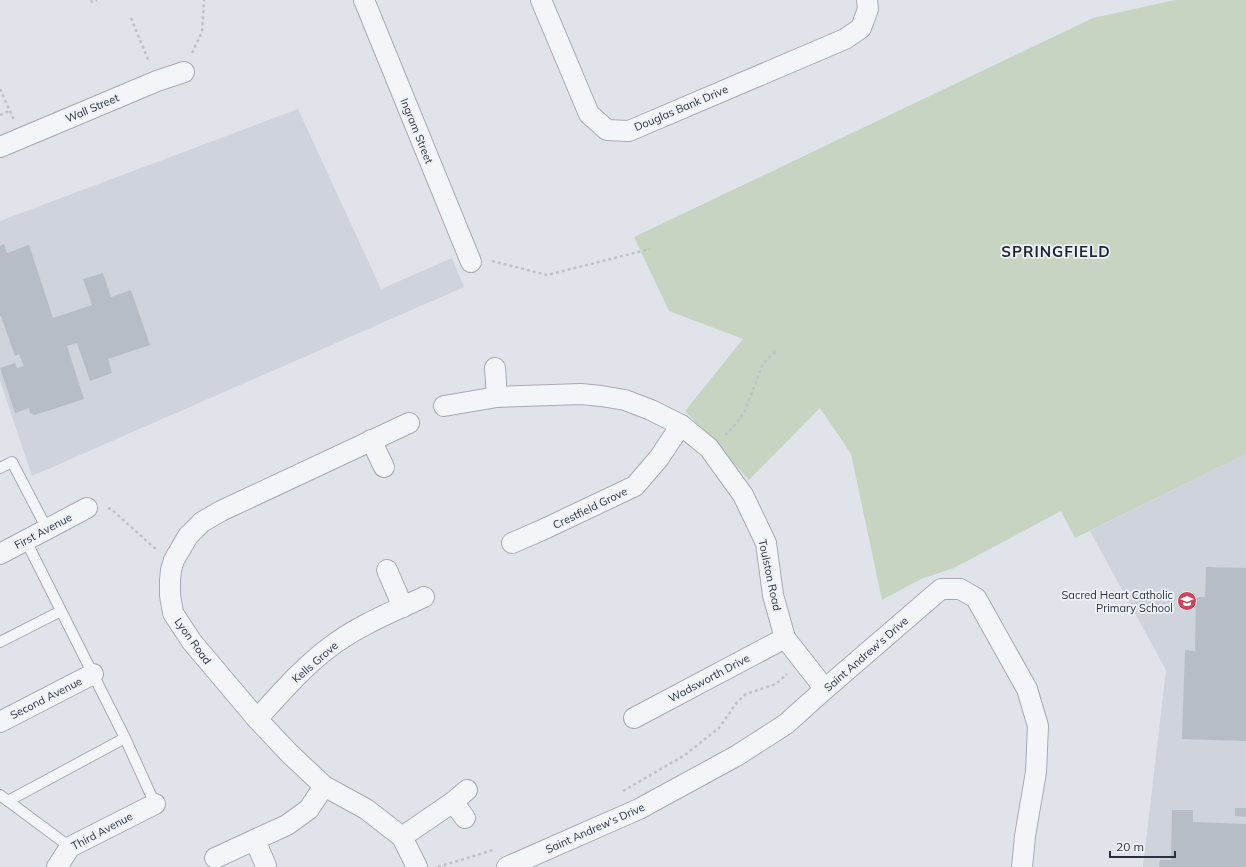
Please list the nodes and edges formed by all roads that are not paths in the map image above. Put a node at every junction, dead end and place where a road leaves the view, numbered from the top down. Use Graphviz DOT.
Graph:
graph roads {
  1 [pos="364,0"];
  2 [pos="541,0"];
  3 [pos="867,0"];
  4 [pos="184,72"];
  5 [pos="0,147"];
  6 [pos="471,262"];
  7 [pos="495,368"];
  8 [pos="497,397"];
  9 [pos="444,406"];
  10 [pos="409,423"];
  11 [pos="681,425"];
  12 [pos="371,440"];
  13 [pos="384,467"];
  14 [pos="0,468"];
  15 [pos="87,508"];
  16 [pos="47,529"];
  17 [pos="26,541"];
  18 [pos="512,543"];
  19 [pos="0,554"];
  20 [pos="386,570"];
  21 [pos="424,597"];
  22 [pos="403,607"];
  23 [pos="61,611"];
  24 [pos="785,638"];
  25 [pos="0,642"];
  26 [pos="93,674"];
  27 [pos="825,689"];
  28 [pos="634,718"];
  29 [pos="257,719"];
  30 [pos="0,722"];
  31 [pos="125,738"];
  32 [pos="324,786"];
  33 [pos="4,798"];
  34 [pos="155,804"];
  35 [pos="465,818"];
  36 [pos="402,837"];
  37 [pos="255,840"];
  38 [pos="70,847"];
  39 [pos="215,858"];
  40 [pos="266,866"];
  41 [pos="57,867"];
  42 [pos="417,867"];
  43 [pos="507,867"];
  44 [pos="1022,867"];
  1 -- 6 [label="street, Ingram Street"];
  2 -- 3 [label="street, Douglas Bank Drive"];
  4 -- 5 [label="street, Wall Street"];
  7 -- 8 [label="street"];
  8 -- 9 [label="street, Toulston Road"];
  8 -- 11 [label="street, Toulston Road"];
  10 -- 12 [label="street, Lyon Road"];
  11 -- 18 [label="street, Crestfield Grove"];
  11 -- 24 [label="street, Toulston Road"];
  12 -- 13 [label="street"];
  12 -- 29 [label="street, Lyon Road"];
  14 -- 16 [label="lane"];
  15 -- 16 [label="street, First Avenue"];
  16 -- 17 [label="street, First Avenue"];
  17 -- 19 [label="street, First Avenue"];
  17 -- 23 [label="lane"];
  20 -- 22 [label="street"];
  21 -- 22 [label="street, Kells Grove"];
  22 -- 29 [label="street, Kells Grove"];
  23 -- 25 [label="lane"];
  23 -- 26 [label="lane"];
  24 -- 27 [label="street, Toulston Road"];
  24 -- 28 [label="street, Wadsworth Drive"];
  26 -- 30 [label="street, Second Avenue"];
  26 -- 31 [label="lane"];
  27 -- 43 [label="street, Saint Andrew's Drive"];
  27 -- 44 [label="street, Saint Andrew's Drive"];
  29 -- 32 [label="street, Lyon Road"];
  31 -- 33 [label="lane"];
  31 -- 34 [label="lane"];
  32 -- 36 [label="street, Lyon Road"];
  32 -- 37 [label="street"];
  33 -- 38 [label="lane"];
  34 -- 38 [label="street, Third Avenue"];
  35 -- 36 [label="street"];
  36 -- 42 [label="street, Lyon Road"];
  37 -- 39 [label="street"];
  37 -- 40 [label="street"];
  38 -- 41 [label="street, Third Avenue"];
}
